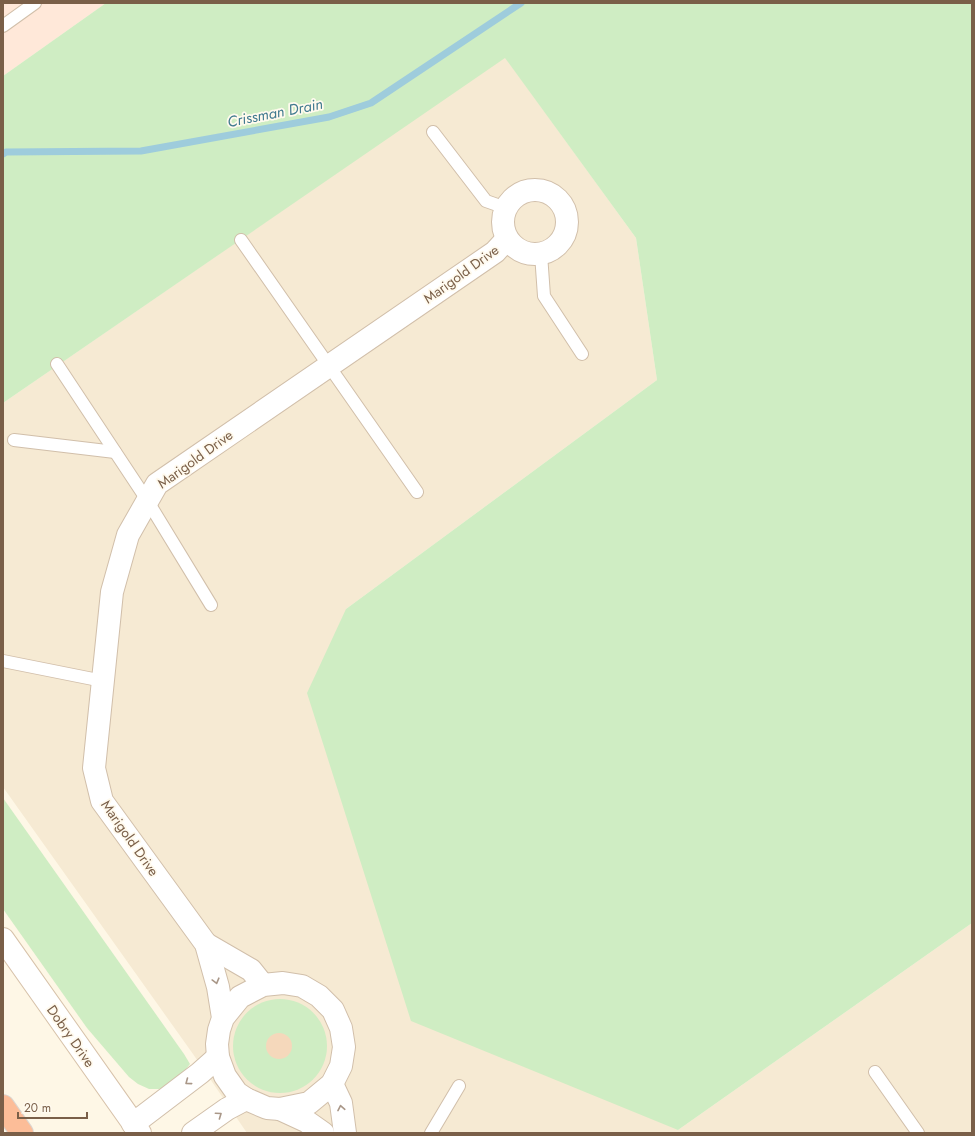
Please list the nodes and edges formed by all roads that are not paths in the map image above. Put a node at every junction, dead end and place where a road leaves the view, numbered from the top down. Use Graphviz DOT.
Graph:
graph roads {
  1 [pos="35,3"];
  2 [pos="3,26"];
  3 [pos="433,132"];
  4 [pos="506,208"];
  5 [pos="507,239"];
  6 [pos="241,240"];
  7 [pos="541,254"];
  8 [pos="582,354"];
  9 [pos="57,364"];
  10 [pos="329,366"];
  11 [pos="14,440"];
  12 [pos="116,452"];
  13 [pos="417,492"];
  14 [pos="147,500"];
  15 [pos="211,604"];
  16 [pos="3,661"];
  17 [pos="103,681"];
  18 [pos="3,939"];
  19 [pos="206,944"];
  20 [pos="263,985"];
  21 [pos="223,1018"];
  22 [pos="218,1057"];
  23 [pos="875,1072"];
  24 [pos="332,1084"];
  25 [pos="459,1086"];
  26 [pos="246,1099"];
  27 [pos="3,1106"];
  28 [pos="280,1110"];
  29 [pos="136,1128"];
  30 [pos="22,1133"];
  31 [pos="193,1133"];
  32 [pos="323,1133"];
  33 [pos="345,1133"];
  34 [pos="432,1133"];
  35 [pos="918,1133"];
  1 -- 2 [label="lane"];
  3 -- 4 [label="lane"];
  4 -- 5 [label="street, Marigold Drive"];
  4 -- 7 [label="street"];
  5 -- 7 [label="street, Marigold Drive"];
  5 -- 10 [label="street, Marigold Drive"];
  6 -- 10 [label="lane"];
  7 -- 8 [label="lane"];
  9 -- 12 [label="lane"];
  10 -- 13 [label="lane"];
  10 -- 14 [label="street, Marigold Drive"];
  11 -- 12 [label="lane"];
  12 -- 14 [label="lane"];
  14 -- 15 [label="lane"];
  14 -- 17 [label="street, Marigold Drive"];
  16 -- 17 [label="lane"];
  17 -- 19 [label="street, Marigold Drive"];
  18 -- 29 [label="street, Dobry Drive"];
  19 -- 20 [label="street, Marigold Drive"];
  19 -- 21 [label="street, Marigold Drive, one-way"];
  20 -- 21 [label="street, Marigold Drive"];
  20 -- 24 [label="street, Marigold Drive"];
  21 -- 22 [label="street, Marigold Drive"];
  22 -- 26 [label="street, Marigold Drive"];
  22 -- 29 [label="street, one-way"];
  23 -- 35 [label="lane"];
  24 -- 28 [label="street, Marigold Drive"];
  33 -- 24 [label="street, one-way"];
  25 -- 34 [label="lane"];
  26 -- 28 [label="street, Marigold Drive"];
  31 -- 26 [label="street, one-way"];
  27 -- 30 [label="highway"];
  28 -- 32 [label="street, Marigold Drive"];
}
